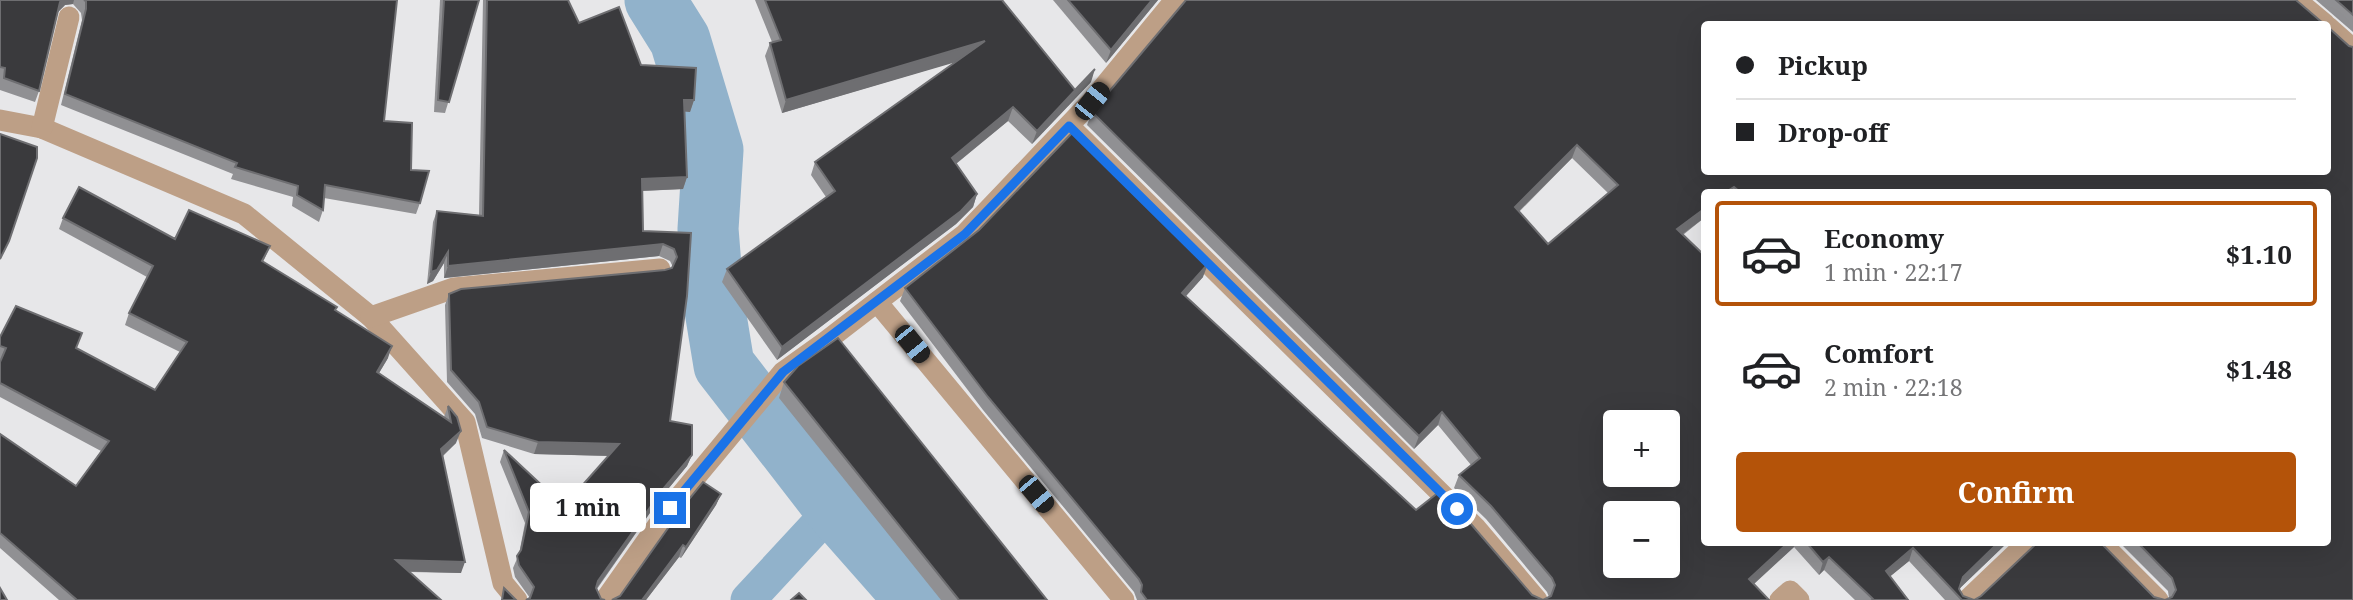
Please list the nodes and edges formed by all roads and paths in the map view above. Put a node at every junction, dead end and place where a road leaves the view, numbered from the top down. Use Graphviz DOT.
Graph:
graph roads {
  1 [pos="1175,0"];
  2 [pos="2296,0"];
  3 [pos="69,17"];
  4 [pos="2320,21"];
  5 [pos="2331,30"];
  6 [pos="2353,49"];
  7 [pos="0,120"];
  8 [pos="1069,126"];
  9 [pos="42,128"];
  10 [pos="660,268"];
  11 [pos="877,302"];
  12 [pos="371,317"];
  13 [pos="2024,546"];
  14 [pos="2104,546"];
  15 [pos="517,600"];
  16 [pos="605,600"];
  17 [pos="1124,600"];
  18 [pos="1537,600"];
  19 [pos="1780,600"];
  20 [pos="1799,600"];
  21 [pos="1967,600"];
  22 [pos="2158,600"];
  1 -- 8 [label="street"];
  2 -- 4 [label="street"];
  3 -- 9 [label="street"];
  5 -- 6 [label="street"];
  7 -- 9 [label="street"];
  8 -- 11 [label="street"];
  8 -- 18 [label="street"];
  9 -- 12 [label="street"];
  10 -- 12 [label="street"];
  11 -- 16 [label="street"];
  11 -- 17 [label="street"];
  12 -- 15 [label="street"];
  13 -- 21 [label="street"];
  14 -- 22 [label="street"];
  19 -- 20 [label="street"];
}
